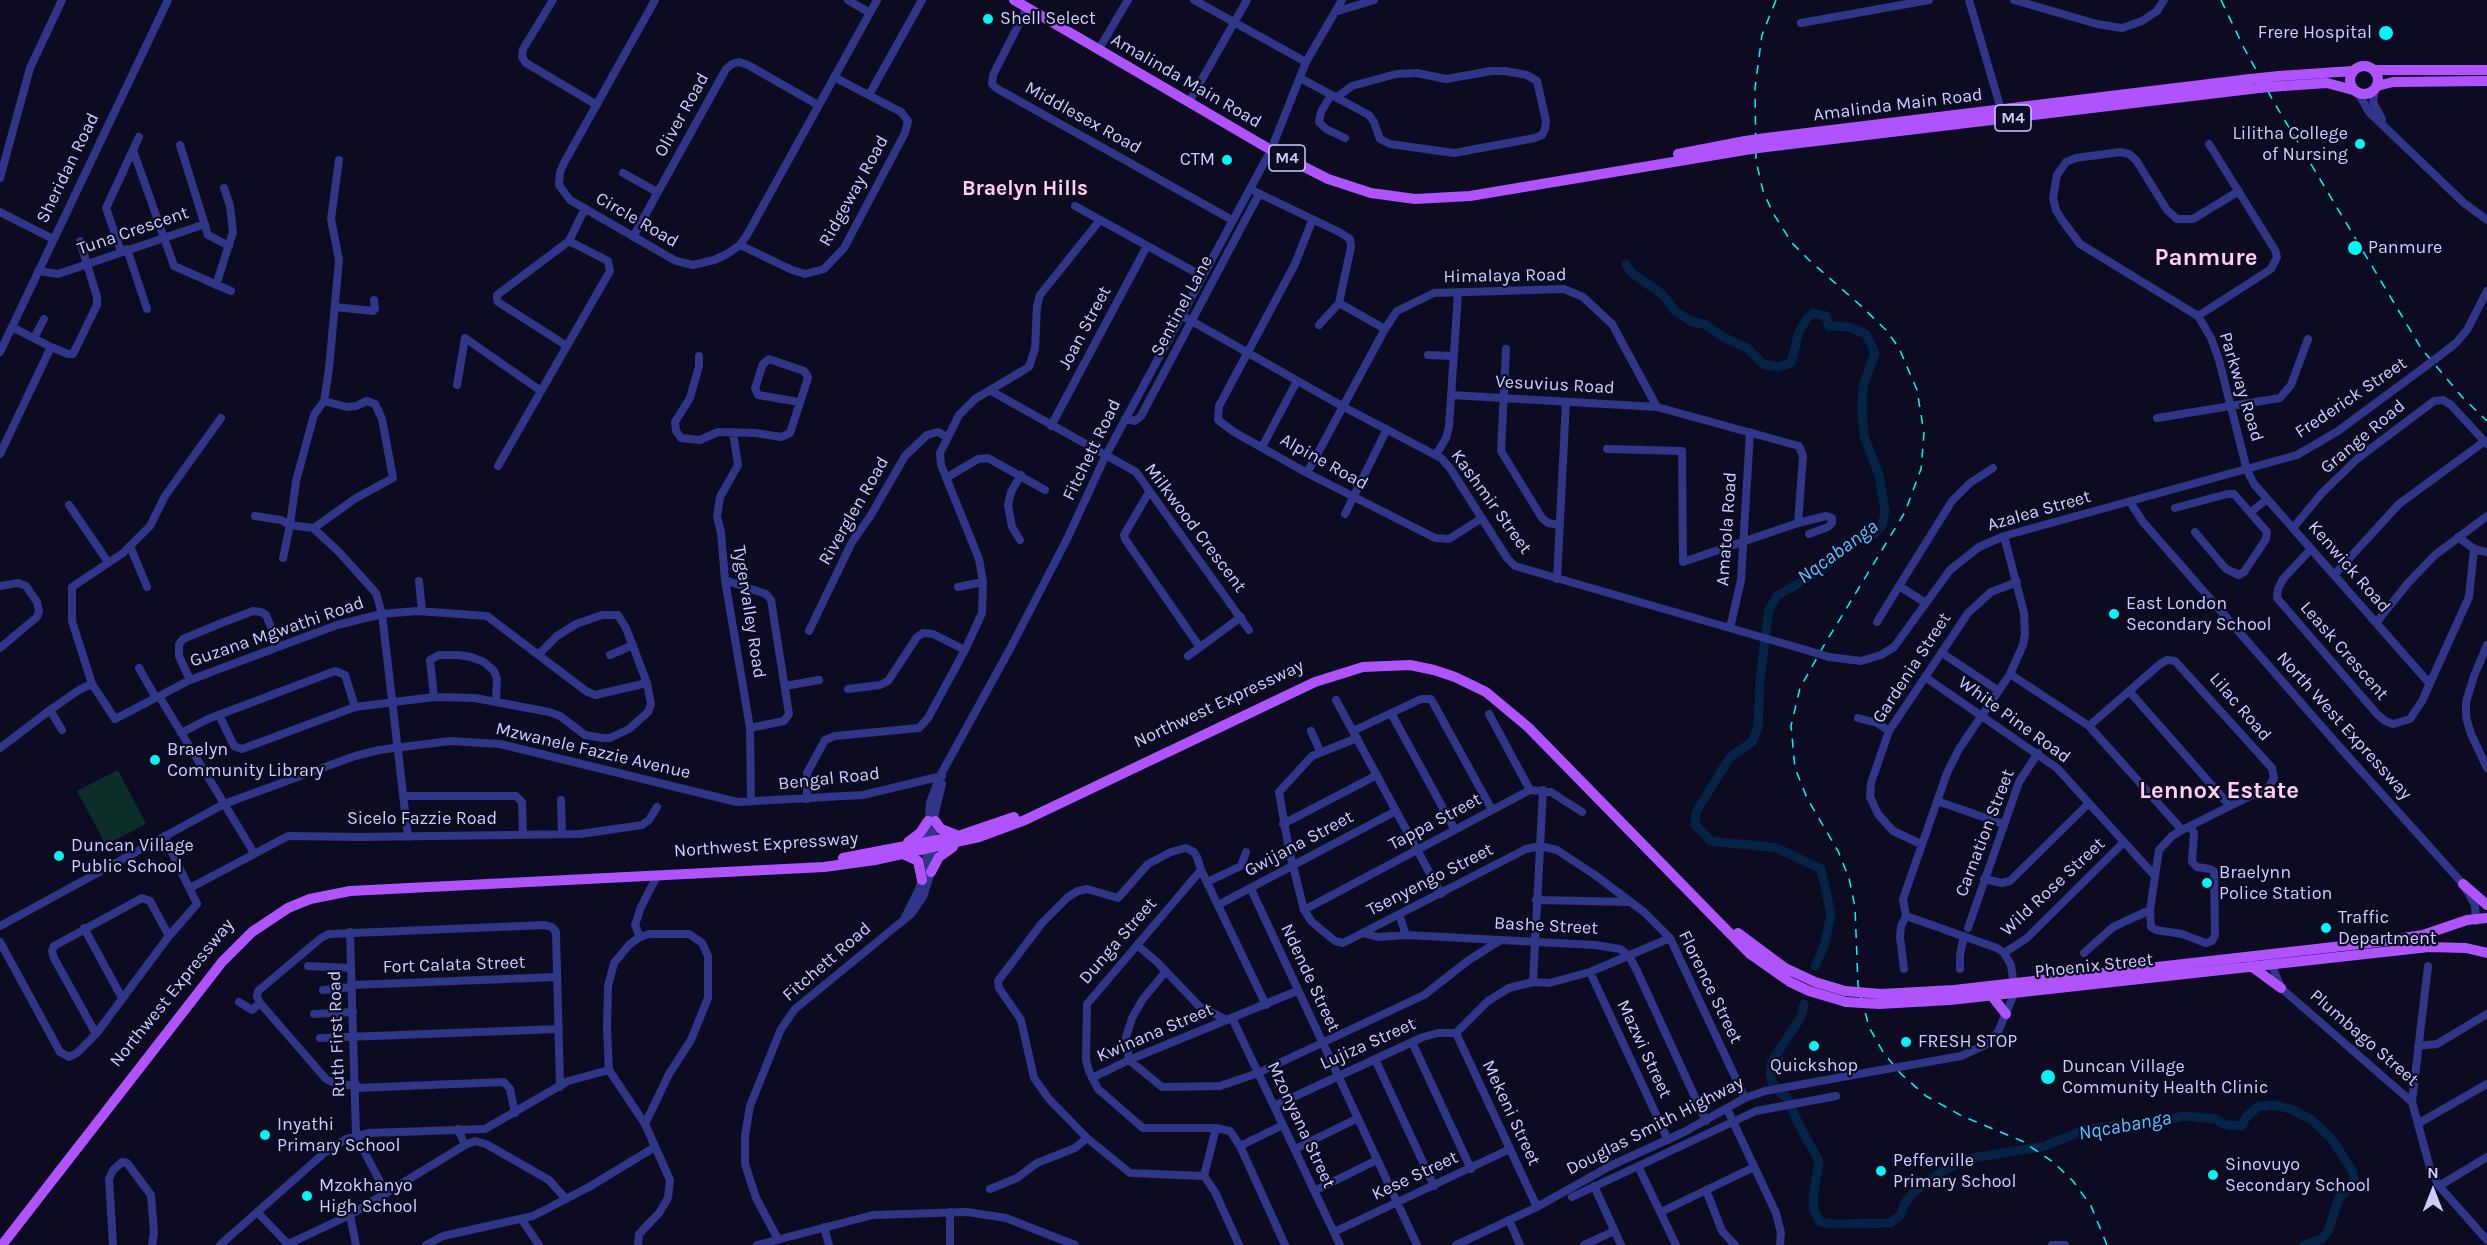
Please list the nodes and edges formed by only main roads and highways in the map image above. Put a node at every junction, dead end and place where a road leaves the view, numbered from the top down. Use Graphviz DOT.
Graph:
graph roads {
  1 [pos="1014,0"];
  2 [pos="2374,70"];
  3 [pos="2487,70"];
  4 [pos="2353,71"];
  5 [pos="2281,81"];
  6 [pos="2487,81"];
  7 [pos="2376,88"];
  8 [pos="2356,92"];
  9 [pos="2002,114"];
  10 [pos="958,836"];
  11 [pos="979,837"];
  12 [pos="930,844"];
  13 [pos="901,850"];
  14 [pos="931,872"];
  15 [pos="922,880"];
  16 [pos="2463,884"];
  17 [pos="2487,905"];
  18 [pos="2482,920"];
  19 [pos="1728,928"];
  20 [pos="2417,948"];
  21 [pos="2487,953"];
  22 [pos="2270,959"];
  23 [pos="2251,966"];
  24 [pos="2014,987"];
  25 [pos="2281,988"];
  26 [pos="1992,994"];
  27 [pos="1880,999"];
  28 [pos="2006,1014"];
  29 [pos="0,1236"];
  30 [pos="2,1245"];
  1 -- 9 [label="main road, Amalinda Main Road / M4, bridge"];
  2 -- 3 [label="main road, Amalinda Main Road / M4"];
  2 -- 4 [label="main road, Amalinda Main Road / M4"];
  2 -- 7 [label="main road"];
  4 -- 5 [label="main road, Amalinda Main Road / M4"];
  4 -- 8 [label="main road"];
  5 -- 8 [label="main road, Amalinda Main Road / M4"];
  5 -- 9 [label="main road, Amalinda Main Road / M4, bridge"];
  5 -- 9 [label="main road, Amalinda Main Road / M4, bridge"];
  6 -- 7 [label="main road"];
  7 -- 8 [label="main road"];
  10 -- 12 [label="main road, Northwest Expressway"];
  10 -- 13 [label="main road"];
  10 -- 19 [label="main road, Northwest Expressway"];
  11 -- 12 [label="main road, Northwest Expressway"];
  11 -- 14 [label="main road"];
  11 -- 19 [label="main road, Northwest Expressway"];
  12 -- 13 [label="main road, Northwest Expressway"];
  13 -- 15 [label="main road"];
  13 -- 29 [label="main road, Northwest Expressway"];
  13 -- 30 [label="main road, Northwest Expressway"];
  16 -- 17 [label="main road"];
  18 -- 20 [label="main road"];
  18 -- 22 [label="main road, Phoenix Street"];
  19 -- 27 [label="main road, Phoenix Street, bridge"];
  20 -- 21 [label="main road, Phoenix Street"];
  20 -- 22 [label="main road, Phoenix Street"];
  22 -- 23 [label="main road, Phoenix Street"];
  22 -- 24 [label="main road, Phoenix Street"];
  23 -- 24 [label="main road, Phoenix Street"];
  23 -- 25 [label="main road"];
  24 -- 26 [label="main road, Phoenix Street"];
  24 -- 27 [label="main road, Phoenix Street"];
  26 -- 27 [label="main road, Phoenix Street"];
  26 -- 28 [label="main road"];
}
